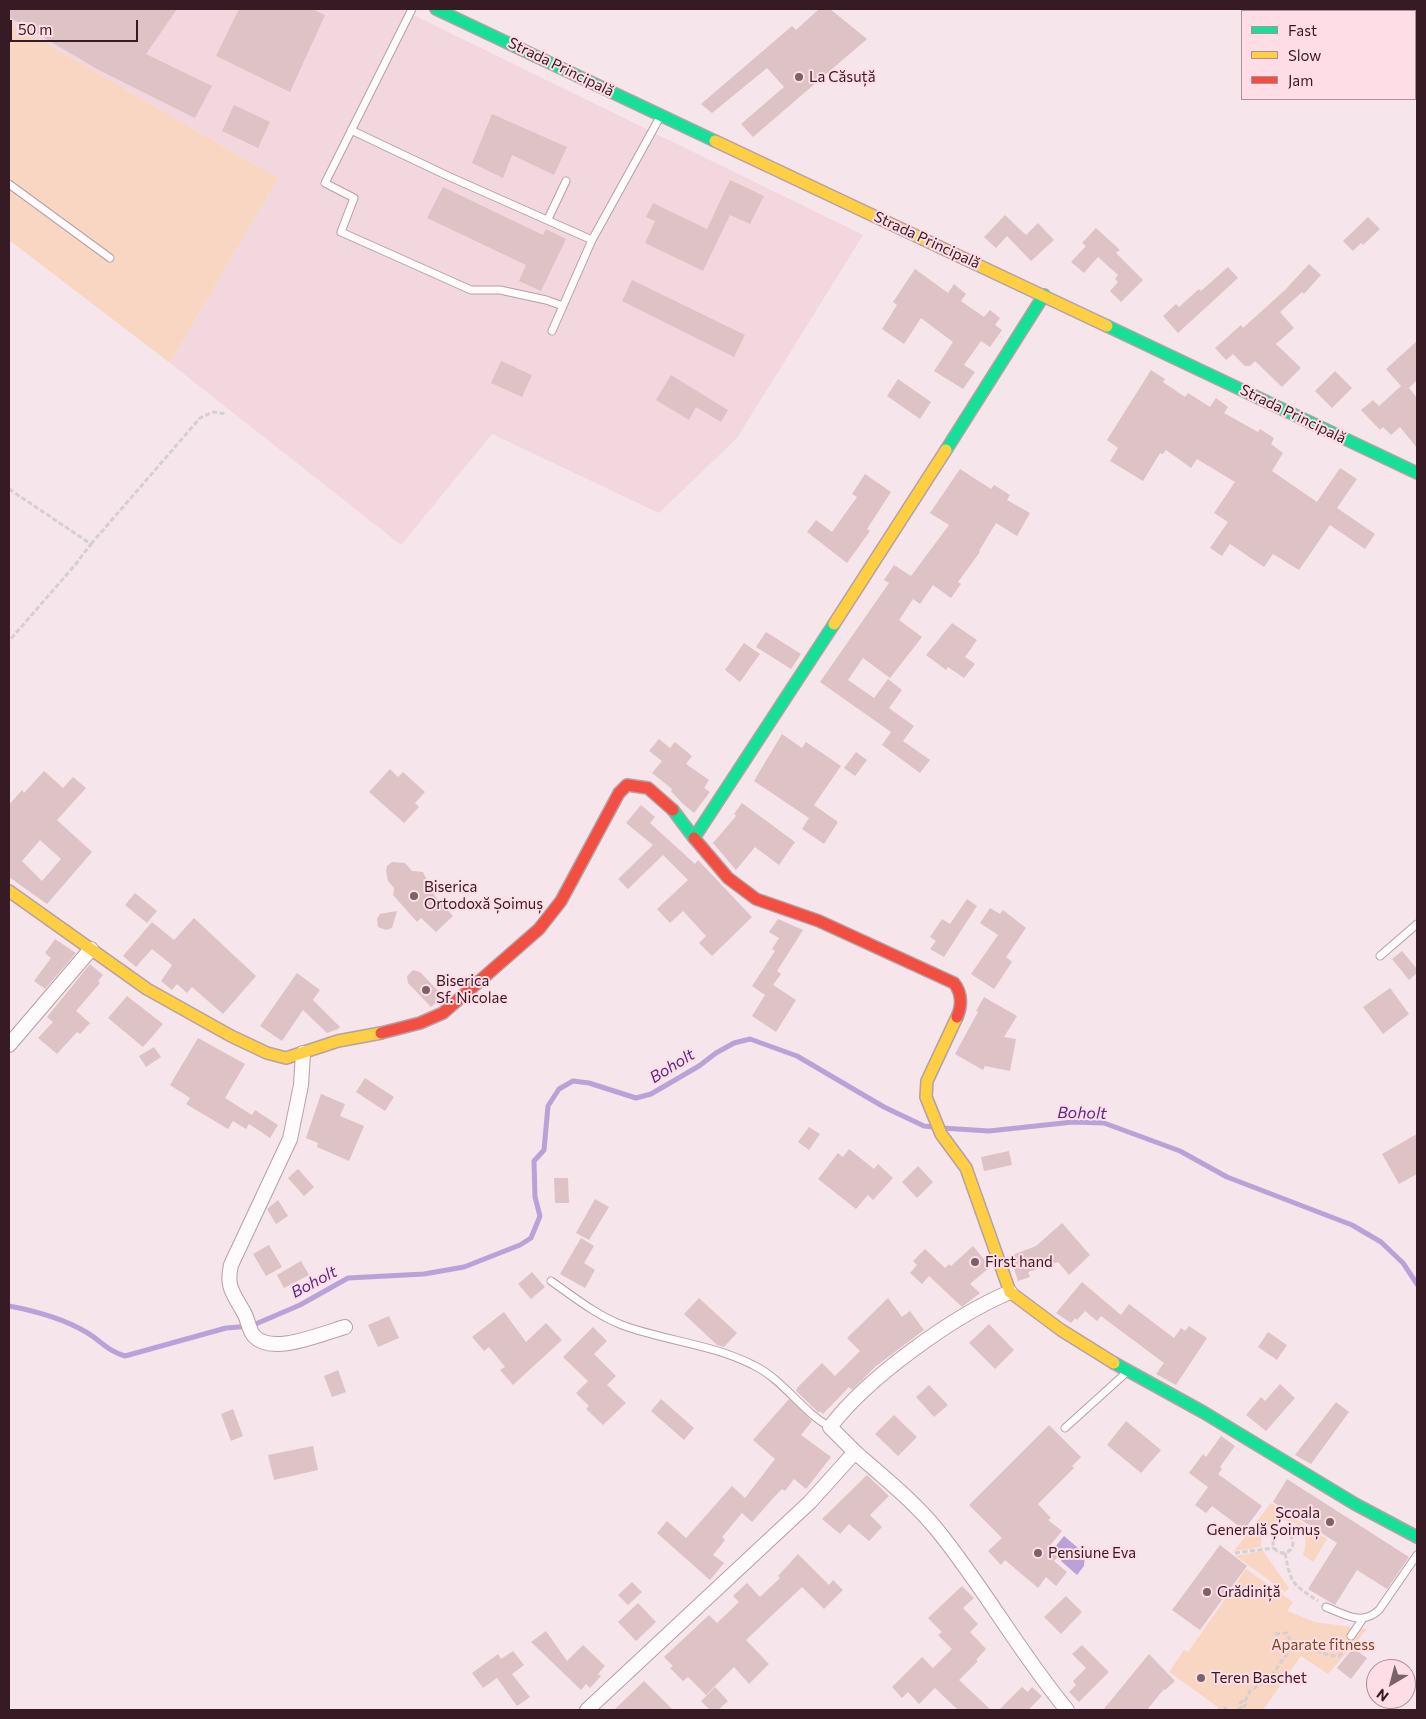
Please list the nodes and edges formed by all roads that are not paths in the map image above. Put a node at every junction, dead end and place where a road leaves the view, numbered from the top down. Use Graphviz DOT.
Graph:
graph roads {
  1 [pos="412,9"];
  2 [pos="436,9"];
  3 [pos="661,116"];
  4 [pos="351,130"];
  5 [pos="566,181"];
  6 [pos="9,184"];
  7 [pos="548,219"];
  8 [pos="592,240"];
  9 [pos="110,258"];
  10 [pos="1044,295"];
  11 [pos="563,306"];
  12 [pos="552,331"];
  13 [pos="1417,474"];
  14 [pos="694,838"];
  15 [pos="9,890"];
  16 [pos="1417,924"];
  17 [pos="90,950"];
  18 [pos="1380,956"];
  19 [pos="9,1045"];
  20 [pos="303,1053"];
  21 [pos="551,1281"];
  22 [pos="1010,1292"];
  23 [pos="346,1327"];
  24 [pos="1128,1372"];
  25 [pos="830,1427"];
  26 [pos="1065,1428"];
  27 [pos="855,1452"];
  28 [pos="1417,1537"];
  29 [pos="1417,1555"];
  30 [pos="1326,1607"];
  31 [pos="1362,1620"];
  32 [pos="1351,1636"];
  33 [pos="588,1710"];
  34 [pos="1067,1710"];
  1 -- 4 [label="lane"];
  2 -- 3 [label="street, Strada Principală"];
  3 -- 8 [label="lane"];
  3 -- 10 [label="street, Strada Principală"];
  4 -- 7 [label="lane"];
  4 -- 11 [label="lane"];
  5 -- 7 [label="lane"];
  6 -- 9 [label="lane"];
  7 -- 8 [label="lane"];
  8 -- 11 [label="lane"];
  10 -- 13 [label="street, Strada Principală"];
  10 -- 14 [label="street"];
  11 -- 12 [label="lane"];
  14 -- 20 [label="street"];
  14 -- 22 [label="street"];
  15 -- 17 [label="street"];
  16 -- 18 [label="lane"];
  17 -- 19 [label="street"];
  17 -- 20 [label="street"];
  20 -- 23 [label="street"];
  21 -- 25 [label="lane"];
  22 -- 24 [label="street"];
  22 -- 25 [label="street"];
  24 -- 26 [label="lane"];
  24 -- 28 [label="street"];
  25 -- 27 [label="street"];
  27 -- 33 [label="street"];
  27 -- 34 [label="street"];
  29 -- 31 [label="lane"];
  30 -- 31 [label="lane"];
  31 -- 32 [label="lane"];
}
